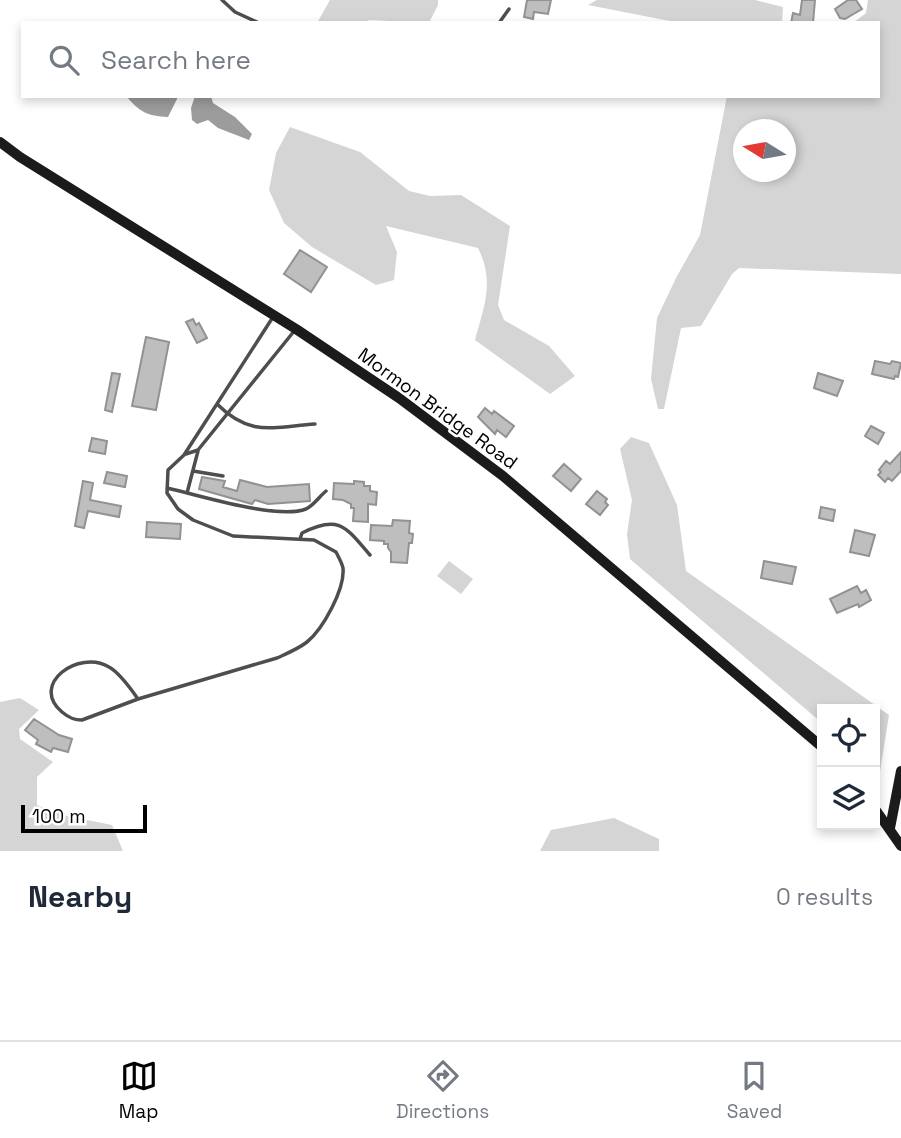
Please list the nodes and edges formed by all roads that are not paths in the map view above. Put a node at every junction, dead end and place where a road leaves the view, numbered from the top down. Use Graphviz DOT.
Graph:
graph roads {
  1 [pos="222,0"];
  2 [pos="509,9"];
  3 [pos="255,21"];
  4 [pos="500,21"];
  5 [pos="0,142"];
  6 [pos="274,315"];
  7 [pos="296,329"];
  8 [pos="217,404"];
  9 [pos="227,414"];
  10 [pos="315,424"];
  11 [pos="198,449"];
  12 [pos="184,455"];
  13 [pos="192,471"];
  14 [pos="222,476"];
  15 [pos="167,488"];
  16 [pos="326,491"];
  17 [pos="187,493"];
  18 [pos="300,539"];
  19 [pos="370,555"];
  20 [pos="138,699"];
  21 [pos="817,743"];
  22 [pos="901,771"];
  23 [pos="880,815"];
  24 [pos="890,828"];
  25 [pos="901,846"];
  1 -- 3 [label="lane"];
  2 -- 4 [label="lane"];
  5 -- 6 [label="main road, Mormon Bridge Road"];
  6 -- 7 [label="main road, Mormon Bridge Road"];
  6 -- 8 [label="lane"];
  7 -- 9 [label="lane"];
  7 -- 21 [label="main road, Mormon Bridge Road"];
  8 -- 9 [label="lane"];
  8 -- 12 [label="lane"];
  9 -- 10 [label="lane"];
  9 -- 11 [label="lane"];
  11 -- 12 [label="lane"];
  11 -- 13 [label="lane"];
  12 -- 15 [label="lane"];
  13 -- 14 [label="lane"];
  13 -- 17 [label="lane"];
  15 -- 17 [label="lane"];
  15 -- 18 [label="lane"];
  16 -- 17 [label="lane"];
  18 -- 19 [label="lane"];
  18 -- 20 [label="lane"];
  20 -- 20 [label="lane"];
  22 -- 24 [label="main road"];
  23 -- 24 [label="main road"];
  24 -- 25 [label="main road"];
}
